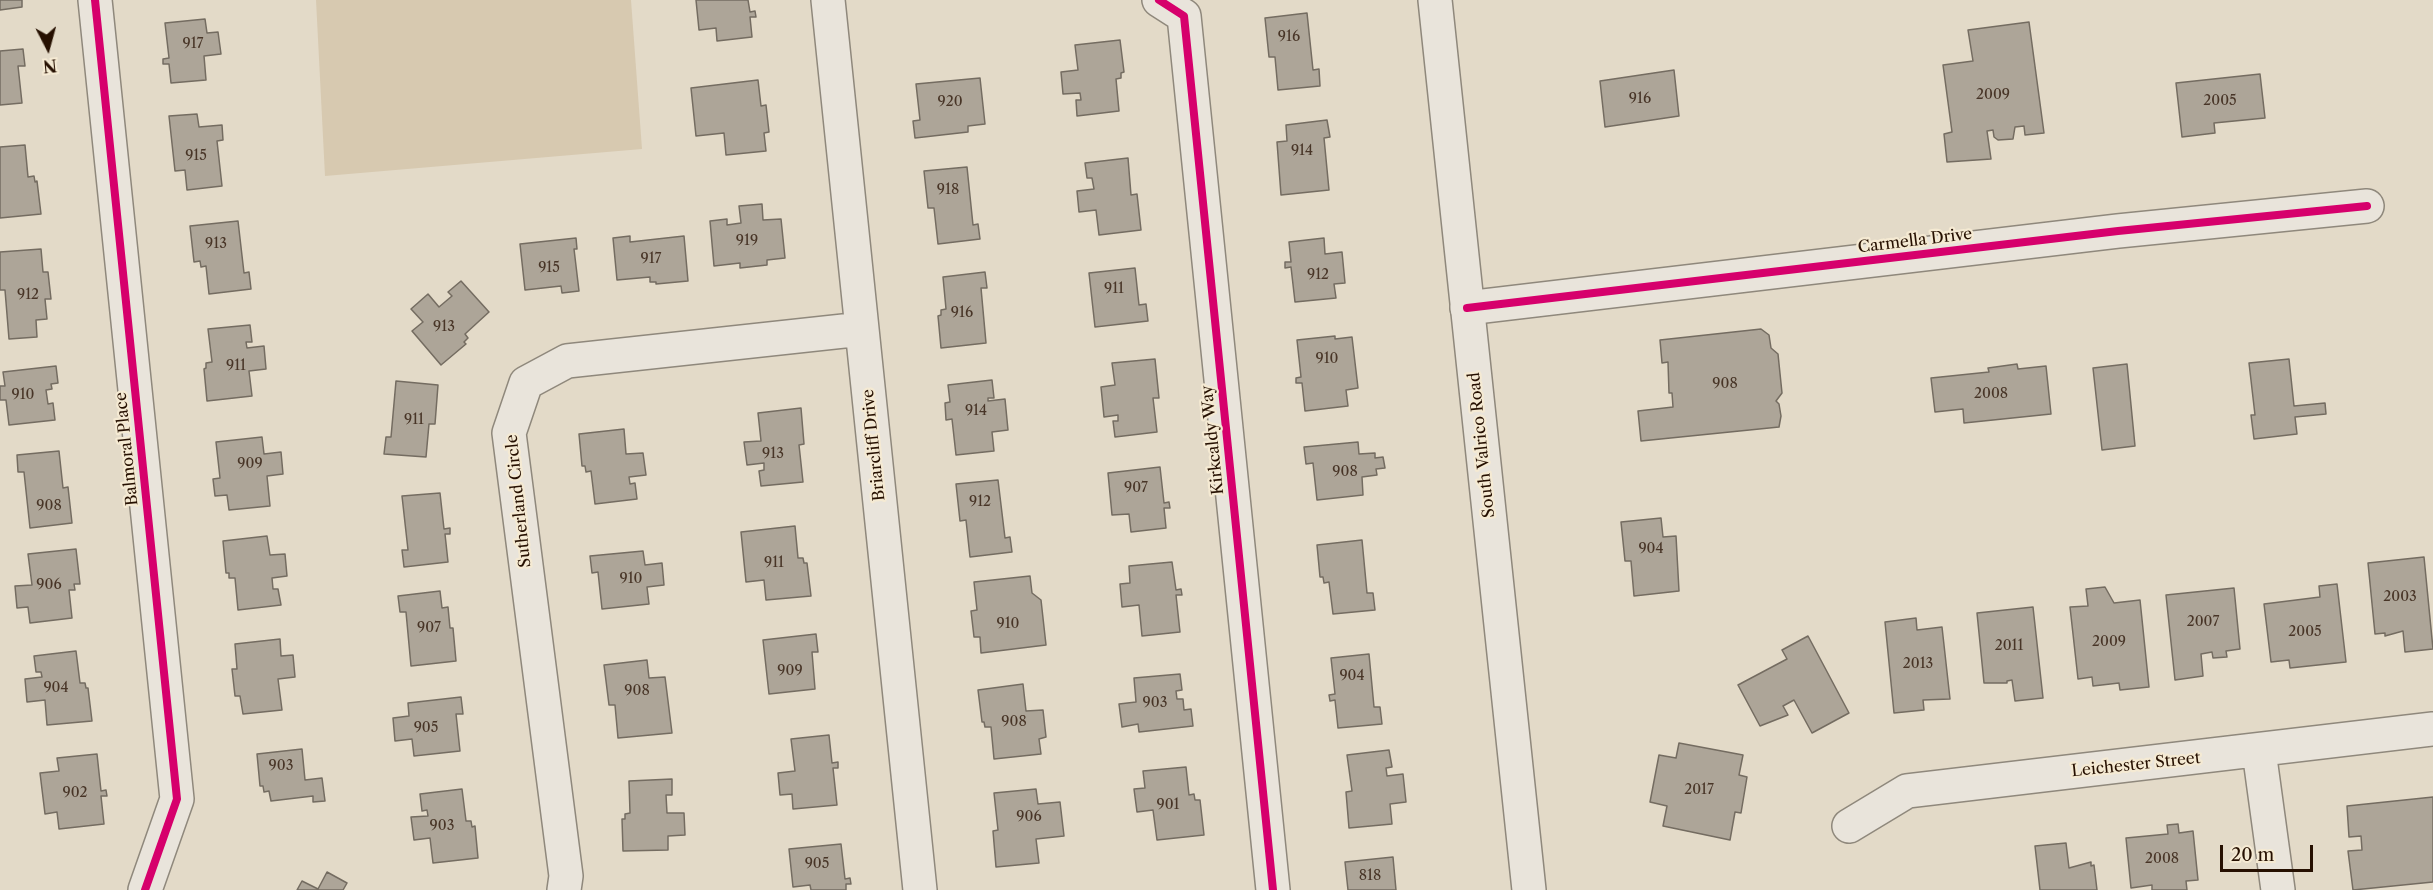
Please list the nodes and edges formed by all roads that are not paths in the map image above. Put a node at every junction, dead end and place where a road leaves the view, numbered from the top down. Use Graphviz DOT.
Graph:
graph roads {
  1 [pos="95,0"];
  2 [pos="1159,0"];
  3 [pos="1435,0"];
  4 [pos="834,1"];
  5 [pos="2367,206"];
  6 [pos="1467,308"];
  7 [pos="862,329"];
  8 [pos="2433,729"];
  9 [pos="2259,751"];
  10 [pos="1849,826"];
  11 [pos="145,890"];
  12 [pos="564,890"];
  13 [pos="920,890"];
  14 [pos="1273,890"];
  15 [pos="1529,890"];
  16 [pos="2278,890"];
  1 -- 11 [label="street, Balmoral Place"];
  2 -- 14 [label="street, Kirkcaldy Way"];
  3 -- 6 [label="street, South Valrico Road"];
  4 -- 7 [label="street, Briarcliff Drive"];
  5 -- 6 [label="street, Carmella Drive"];
  6 -- 15 [label="street, South Valrico Road"];
  7 -- 12 [label="street, Sutherland Circle"];
  7 -- 13 [label="street, Briarcliff Drive"];
  8 -- 9 [label="street, Leichester Street"];
  9 -- 10 [label="street, Leichester Street"];
  9 -- 16 [label="street"];
}
